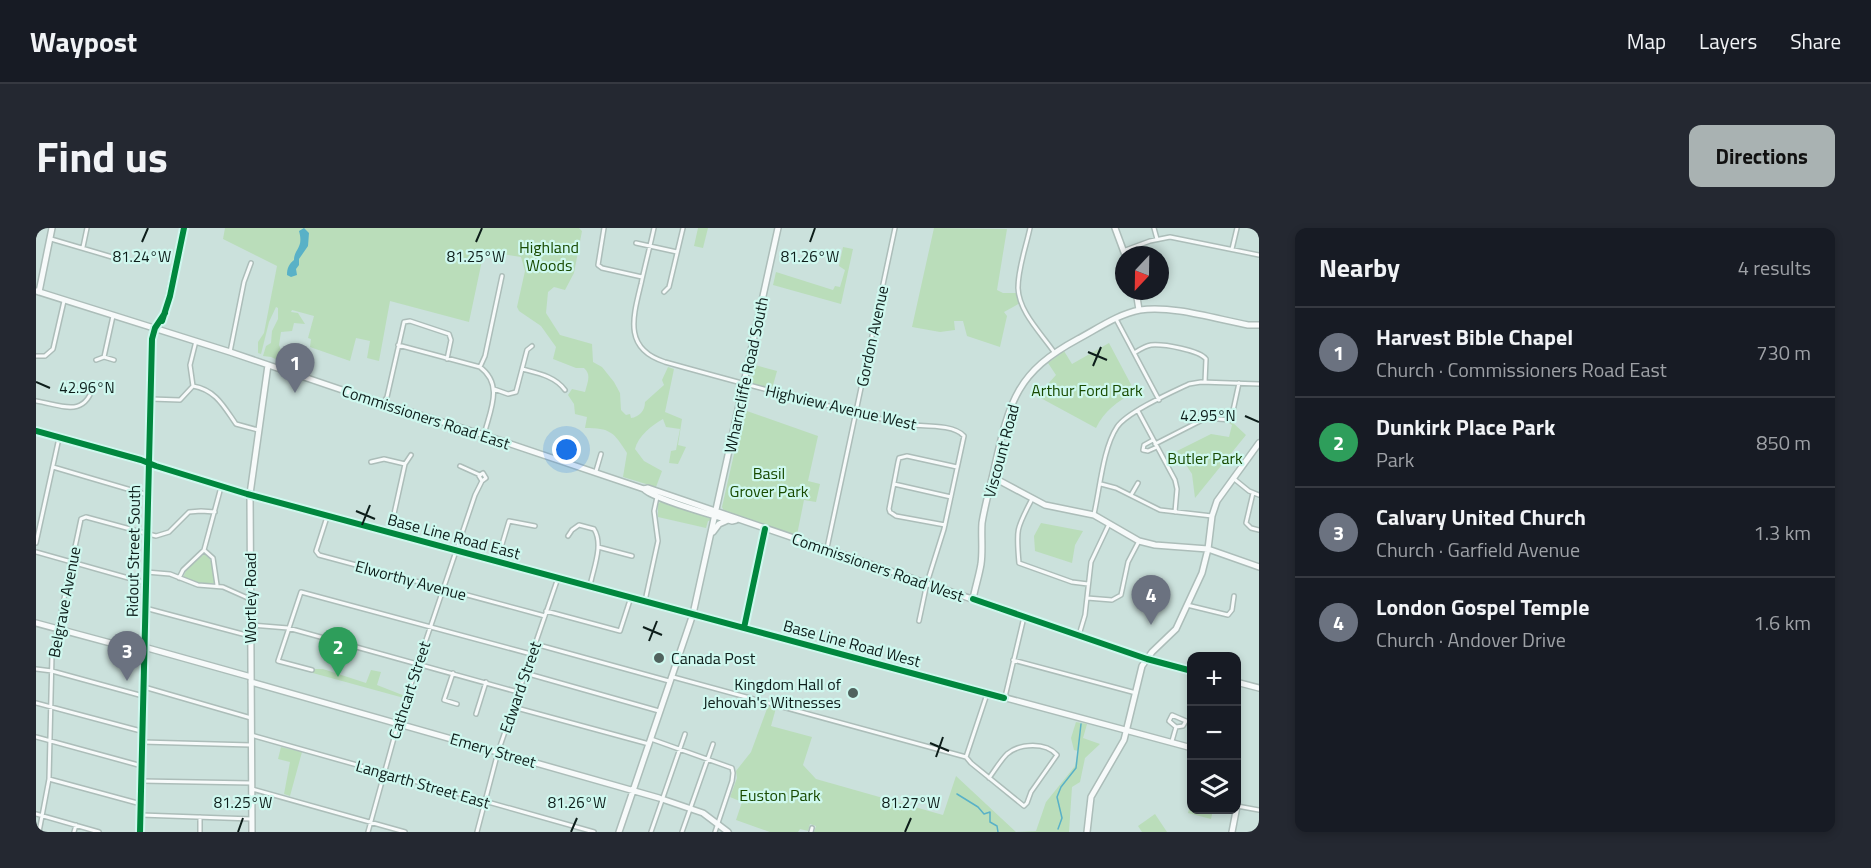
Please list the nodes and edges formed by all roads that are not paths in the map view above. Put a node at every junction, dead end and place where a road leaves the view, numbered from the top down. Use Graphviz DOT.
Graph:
graph roads {
  1 [pos="52,228"];
  2 [pos="87,228"];
  3 [pos="184,228"];
  4 [pos="604,228"];
  5 [pos="654,228"];
  6 [pos="683,228"];
  7 [pos="778,228"];
  8 [pos="896,228"];
  9 [pos="1030,228"];
  10 [pos="1115,228"];
  11 [pos="1154,228"];
  12 [pos="1237,228"];
  13 [pos="50,238"];
  14 [pos="1157,239"];
  15 [pos="636,243"];
  16 [pos="650,246"];
  17 [pos="1121,246"];
  18 [pos="1140,246"];
  19 [pos="83,247"];
  20 [pos="1232,249"];
  21 [pos="677,252"];
  22 [pos="1259,255"];
  23 [pos="112,257"];
  24 [pos="250,263"];
  25 [pos="502,276"];
  26 [pos="642,278"];
  27 [pos="37,292"];
  28 [pos="664,292"];
  29 [pos="1137,300"];
  30 [pos="64,302"];
  31 [pos="1139,310"];
  32 [pos="113,316"];
  33 [pos="1116,319"];
  34 [pos="1259,325"];
  35 [pos="156,329"];
  36 [pos="196,341"];
  37 [pos="398,345"];
  38 [pos="532,346"];
  39 [pos="230,352"];
  40 [pos="1054,352"];
  41 [pos="1134,353"];
  42 [pos="36,356"];
  43 [pos="104,357"];
  44 [pos="447,359"];
  45 [pos="96,360"];
  46 [pos="114,360"];
  47 [pos="268,364"];
  48 [pos="480,367"];
  49 [pos="522,369"];
  50 [pos="1205,382"];
  51 [pos="1239,383"];
  52 [pos="94,384"];
  53 [pos="744,384"];
  54 [pos="1259,384"];
  55 [pos="193,386"];
  56 [pos="494,389"];
  57 [pos="565,390"];
  58 [pos="151,399"];
  59 [pos="1159,400"];
  60 [pos="36,401"];
  61 [pos="382,403"];
  62 [pos="1138,411"];
  63 [pos="856,413"];
  64 [pos="259,430"];
  65 [pos="36,432"];
  66 [pos="484,435"];
  67 [pos="59,438"];
  68 [pos="1259,443"];
  69 [pos="1155,444"];
  70 [pos="1257,452"];
  71 [pos="602,454"];
  72 [pos="411,455"];
  73 [pos="371,462"];
  74 [pos="148,464"];
  75 [pos="405,464"];
  76 [pos="460,466"];
  77 [pos="53,467"];
  78 [pos="958,467"];
  79 [pos="595,473"];
  80 [pos="480,475"];
  81 [pos="1233,478"];
  82 [pos="992,480"];
  83 [pos="482,481"];
  84 [pos="1138,483"];
  85 [pos="894,484"];
  86 [pos="1101,484"];
  87 [pos="221,486"];
  88 [pos="250,494"];
  89 [pos="658,494"];
  90 [pos="1253,494"];
  91 [pos="148,495"];
  92 [pos="1131,495"];
  93 [pos="1259,495"];
  94 [pos="951,496"];
  95 [pos="1032,499"];
  96 [pos="215,512"];
  97 [pos="1175,512"];
  98 [pos="716,513"];
  99 [pos="327,515"];
  100 [pos="1094,515"];
  101 [pos="1212,516"];
  102 [pos="728,520"];
  103 [pos="736,520"];
  104 [pos="1109,524"];
  105 [pos="945,525"];
  106 [pos="535,526"];
  107 [pos="765,529"];
  108 [pos="1259,530"];
  109 [pos="390,532"];
  110 [pos="147,533"];
  111 [pos="568,536"];
  112 [pos="711,536"];
  113 [pos="1140,541"];
  114 [pos="36,543"];
  115 [pos="598,547"];
  116 [pos="1208,549"];
  117 [pos="204,550"];
  118 [pos="456,550"];
  119 [pos="826,550"];
  120 [pos="36,552"];
  121 [pos="632,556"];
  122 [pos="497,561"];
  123 [pos="71,562"];
  124 [pos="1259,567"];
  125 [pos="146,572"];
  126 [pos="179,578"];
  127 [pos="558,578"];
  128 [pos="146,583"];
  129 [pos="927,583"];
  130 [pos="1088,584"];
  131 [pos="217,585"];
  132 [pos="590,586"];
  133 [pos="443,588"];
  134 [pos="1234,596"];
  135 [pos="631,597"];
  136 [pos="1087,598"];
  137 [pos="250,599"];
  138 [pos="973,599"];
  139 [pos="645,601"];
  140 [pos="696,605"];
  141 [pos="1187,605"];
  142 [pos="145,608"];
  143 [pos="685,612"];
  144 [pos="545,614"];
  145 [pos="693,614"];
  146 [pos="1024,617"];
  147 [pos="919,621"];
  148 [pos="36,623"];
  149 [pos="250,625"];
  150 [pos="429,627"];
  151 [pos="57,628"];
  152 [pos="288,628"];
  153 [pos="744,628"];
  154 [pos="1079,635"];
  155 [pos="250,636"];
  156 [pos="535,644"];
  157 [pos="144,650"];
  158 [pos="531,654"];
  159 [pos="1147,658"];
  160 [pos="1013,660"];
  161 [pos="417,663"];
  162 [pos="36,669"];
  163 [pos="312,670"];
  164 [pos="1187,670"];
  165 [pos="52,671"];
  166 [pos="453,673"];
  167 [pos="525,673"];
  168 [pos="251,679"];
  169 [pos="672,679"];
  170 [pos="486,682"];
  171 [pos="1241,683"];
  172 [pos="144,687"];
  173 [pos="1259,688"];
  174 [pos="518,692"];
  175 [pos="1136,693"];
  176 [pos="987,694"];
  177 [pos="143,696"];
  178 [pos="1004,698"];
  179 [pos="36,703"];
  180 [pos="457,704"];
  181 [pos="50,706"];
  182 [pos="513,708"];
  183 [pos="660,711"];
  184 [pos="476,714"];
  185 [pos="251,718"];
  186 [pos="398,723"];
  187 [pos="1176,727"];
  188 [pos="1126,731"];
  189 [pos="143,732"];
  190 [pos="685,734"];
  191 [pos="251,735"];
  192 [pos="36,737"];
  193 [pos="50,741"];
  194 [pos="650,741"];
  195 [pos="142,742"];
  196 [pos="1172,743"];
  197 [pos="713,744"];
  198 [pos="252,745"];
  199 [pos="1187,747"];
  200 [pos="680,749"];
  201 [pos="498,752"];
  202 [pos="966,757"];
  203 [pos="708,759"];
  204 [pos="142,766"];
  205 [pos="384,773"];
  206 [pos="989,778"];
  207 [pos="49,779"];
  208 [pos="141,781"];
  209 [pos="252,786"];
  210 [pos="633,790"];
  211 [pos="662,799"];
  212 [pos="485,801"];
  213 [pos="141,804"];
  214 [pos="690,808"];
  215 [pos="1241,808"];
  216 [pos="1259,810"];
  217 [pos="36,814"];
  218 [pos="1236,814"];
  219 [pos="141,815"];
  220 [pos="42,816"];
  221 [pos="200,817"];
  222 [pos="252,819"];
  223 [pos="371,822"];
  224 [pos="717,824"];
  225 [pos="76,825"];
  226 [pos="39,832"];
  227 [pos="74,832"];
  228 [pos="99,832"];
  229 [pos="140,832"];
  230 [pos="200,832"];
  231 [pos="252,832"];
  232 [pos="368,832"];
  233 [pos="405,832"];
  234 [pos="477,832"];
  235 [pos="594,832"];
  236 [pos="619,832"];
  237 [pos="651,832"];
  238 [pos="682,832"];
  239 [pos="715,832"];
  240 [pos="728,832"];
  241 [pos="1087,832"];
  242 [pos="1232,832"];
  1 -- 13 [label="street"];
  2 -- 19 [label="street"];
  3 -- 35 [label="street, Ridout Street South"];
  4 -- 26 [label="street"];
  5 -- 16 [label="street, Highview Avenue West"];
  6 -- 21 [label="street"];
  7 -- 53 [label="street, Wharncliffe Road South"];
  8 -- 63 [label="street, Gordon Avenue"];
  9 -- 40 [label="street"];
  10 -- 17 [label="street"];
  11 -- 14 [label="street"];
  12 -- 20 [label="street"];
  13 -- 19 [label="street"];
  13 -- 27 [label="street"];
  14 -- 18 [label="street"];
  14 -- 20 [label="street"];
  15 -- 16 [label="street"];
  16 -- 21 [label="street"];
  16 -- 26 [label="street, Highview Avenue West"];
  19 -- 23 [label="street"];
  20 -- 22 [label="street"];
  21 -- 28 [label="street"];
  24 -- 39 [label="street"];
  25 -- 48 [label="street"];
  26 -- 53 [label="street, Highview Avenue West"];
  27 -- 30 [label="street, Commissioners Road East"];
  29 -- 31 [label="street"];
  30 -- 32 [label="street, Commissioners Road East"];
  30 -- 42 [label="street"];
  31 -- 33 [label="street, Viscount Road"];
  31 -- 34 [label="street, Viscount Road"];
  32 -- 35 [label="street, Commissioners Road East"];
  32 -- 43 [label="street"];
  33 -- 40 [label="street, Viscount Road"];
  33 -- 41 [label="street"];
  35 -- 36 [label="street, Commissioners Road East"];
  35 -- 58 [label="street, Ridout Street South"];
  36 -- 39 [label="street, Commissioners Road East"];
  36 -- 55 [label="street"];
  37 -- 44 [label="street"];
  37 -- 44 [label="street"];
  37 -- 61 [label="street"];
  38 -- 49 [label="street"];
  39 -- 47 [label="street, Commissioners Road East"];
  40 -- 82 [label="street, Viscount Road"];
  41 -- 50 [label="street"];
  41 -- 59 [label="street"];
  43 -- 45 [label="street"];
  43 -- 46 [label="street"];
  44 -- 48 [label="street"];
  47 -- 61 [label="street, Commissioners Road East"];
  47 -- 64 [label="street, Wortley Road"];
  48 -- 56 [label="street"];
  49 -- 56 [label="street"];
  49 -- 57 [label="street"];
  50 -- 51 [label="street"];
  50 -- 59 [label="street"];
  51 -- 54 [label="street"];
  51 -- 69 [label="street"];
  52 -- 60 [label="street"];
  53 -- 63 [label="street, Highview Avenue West"];
  53 -- 98 [label="street, Wharncliffe Road South"];
  55 -- 58 [label="street"];
  55 -- 64 [label="street"];
  56 -- 66 [label="street"];
  58 -- 74 [label="street, Ridout Street South"];
  59 -- 62 [label="street"];
  61 -- 66 [label="street, Commissioners Road East"];
  62 -- 69 [label="street"];
  62 -- 86 [label="street"];
  63 -- 78 [label="street, Highview Avenue West"];
  63 -- 119 [label="street, Gordon Avenue"];
  64 -- 88 [label="street, Wortley Road"];
  65 -- 67 [label="street, Base Line Road East"];
  66 -- 79 [label="street, Commissioners Road East"];
  67 -- 74 [label="street, Base Line Road East"];
  67 -- 77 [label="street"];
  68 -- 70 [label="street"];
  69 -- 97 [label="street"];
  70 -- 81 [label="street"];
  71 -- 79 [label="street"];
  72 -- 75 [label="street"];
  73 -- 75 [label="street"];
  74 -- 87 [label="street, Base Line Road East"];
  74 -- 91 [label="street, Ridout Street South"];
  75 -- 109 [label="street"];
  76 -- 80 [label="street"];
  77 -- 91 [label="street"];
  77 -- 114 [label="street"];
  78 -- 85 [label="street"];
  78 -- 94 [label="street, Highview Avenue West"];
  79 -- 89 [label="street, Commissioners Road East"];
  80 -- 83 [label="street"];
  80 -- 83 [label="street"];
  81 -- 90 [label="street"];
  81 -- 101 [label="street"];
  82 -- 95 [label="street"];
  82 -- 138 [label="street, Viscount Road"];
  83 -- 118 [label="street, Base Line Road East"];
  84 -- 92 [label="street"];
  85 -- 94 [label="street"];
  85 -- 105 [label="street"];
  86 -- 92 [label="street"];
  86 -- 100 [label="street"];
  87 -- 88 [label="street, Base Line Road East"];
  87 -- 96 [label="street"];
  88 -- 99 [label="street, Base Line Road East"];
  88 -- 137 [label="street, Wortley Road"];
  89 -- 98 [label="street, Commissioners Road East"];
  89 -- 139 [label="street"];
  90 -- 93 [label="street"];
  90 -- 108 [label="street"];
  91 -- 110 [label="street, Ridout Street South"];
  92 -- 97 [label="street"];
  94 -- 105 [label="street, Highview Avenue West"];
  95 -- 100 [label="street"];
  95 -- 130 [label="street"];
  96 -- 110 [label="street"];
  96 -- 117 [label="street"];
  97 -- 101 [label="street"];
  98 -- 102 [label="street, Commissioners Road West"];
  98 -- 103 [label="street, Commissioners Road West"];
  98 -- 112 [label="street, Wharncliffe Road South"];
  99 -- 109 [label="street, Base Line Road East"];
  99 -- 133 [label="street, Elworthy Avenue"];
  100 -- 104 [label="street"];
  101 -- 116 [label="street"];
  102 -- 103 [label="street, Commissioners Road West"];
  102 -- 112 [label="street"];
  103 -- 107 [label="street, Commissioners Road West"];
  104 -- 113 [label="street"];
  104 -- 130 [label="street"];
  105 -- 129 [label="street, Highview Avenue West"];
  106 -- 122 [label="street"];
  107 -- 119 [label="street, Commissioners Road West"];
  107 -- 153 [label="street"];
  109 -- 118 [label="street, Base Line Road East"];
  110 -- 123 [label="street, Belgrave Avenue"];
  110 -- 125 [label="street, Ridout Street South"];
  111 -- 115 [label="street"];
  112 -- 140 [label="street, Wharncliffe Road South"];
  113 -- 116 [label="street"];
  113 -- 136 [label="street"];
  115 -- 121 [label="street"];
  115 -- 132 [label="street"];
  116 -- 124 [label="street"];
  116 -- 141 [label="street"];
  117 -- 126 [label="street"];
  117 -- 131 [label="street"];
  118 -- 122 [label="street, Base Line Road East"];
  118 -- 133 [label="street, Cathcart Street"];
  119 -- 129 [label="street, Commissioners Road West"];
  120 -- 123 [label="street"];
  122 -- 127 [label="street, Base Line Road East"];
  123 -- 128 [label="street"];
  123 -- 151 [label="street, Belgrave Avenue"];
  125 -- 126 [label="street"];
  125 -- 128 [label="street, Ridout Street South"];
  126 -- 131 [label="street"];
  127 -- 132 [label="street, Base Line Road East"];
  127 -- 144 [label="street, Edward Street"];
  128 -- 142 [label="street, Ridout Street South"];
  129 -- 138 [label="street, Commissioners Road West"];
  129 -- 147 [label="street, Highview Avenue West"];
  130 -- 136 [label="street"];
  131 -- 137 [label="street"];
  132 -- 135 [label="street, Base Line Road East"];
  133 -- 144 [label="street, Elworthy Avenue"];
  133 -- 150 [label="street, Cathcart Street"];
  134 -- 141 [label="street"];
  135 -- 139 [label="street, Base Line Road East"];
  135 -- 144 [label="street, Elworthy Avenue"];
  136 -- 154 [label="street"];
  137 -- 149 [label="street, Wortley Road"];
  138 -- 146 [label="street, Commissioners Road West"];
  139 -- 143 [label="street, Base Line Road East"];
  140 -- 143 [label="street"];
  140 -- 145 [label="street, Wharncliffe Road South"];
  141 -- 159 [label="street"];
  142 -- 155 [label="street"];
  142 -- 157 [label="street, Ridout Street South"];
  143 -- 145 [label="street, Base Line Road East"];
  144 -- 156 [label="street, Edward Street"];
  145 -- 153 [label="street, Base Line Road West"];
  145 -- 169 [label="street, Wharncliffe Road South"];
  146 -- 154 [label="street, Commissioners Road West"];
  146 -- 160 [label="street"];
  148 -- 151 [label="street, Emery Street"];
  149 -- 152 [label="street"];
  149 -- 155 [label="street, Wortley Road"];
  150 -- 152 [label="street"];
  150 -- 158 [label="street"];
  150 -- 161 [label="street, Cathcart Street"];
  151 -- 157 [label="street, Emery Street"];
  151 -- 165 [label="street, Belgrave Avenue"];
  152 -- 161 [label="street"];
  152 -- 163 [label="street"];
  153 -- 176 [label="street, Base Line Road West"];
  154 -- 159 [label="street, Commissioners Road West"];
  155 -- 168 [label="street, Wortley Road"];
  156 -- 158 [label="street, Edward Street"];
  156 -- 169 [label="street"];
  157 -- 168 [label="street, Emery Street"];
  157 -- 172 [label="street, Ridout Street South"];
  158 -- 167 [label="street, Edward Street"];
  159 -- 164 [label="street, Commissioners Road West"];
  159 -- 175 [label="street"];
  160 -- 175 [label="street"];
  160 -- 178 [label="street"];
  161 -- 166 [label="street"];
  161 -- 186 [label="street, Cathcart Street"];
  162 -- 165 [label="street"];
  165 -- 177 [label="street"];
  165 -- 181 [label="street, Belgrave Avenue"];
  166 -- 170 [label="street"];
  166 -- 180 [label="street"];
  167 -- 174 [label="street, Edward Street"];
  167 -- 183 [label="street"];
  168 -- 185 [label="street, Wortley Road"];
  168 -- 186 [label="street, Emery Street"];
  169 -- 183 [label="street, Wharncliffe Road South"];
  169 -- 202 [label="street"];
  170 -- 174 [label="street"];
  170 -- 184 [label="street"];
  171 -- 173 [label="street"];
  172 -- 177 [label="street, Ridout Street South"];
  172 -- 185 [label="street"];
  174 -- 182 [label="street, Edward Street"];
  175 -- 188 [label="street"];
  176 -- 178 [label="street, Base Line Road West"];
  176 -- 202 [label="street"];
  177 -- 189 [label="street, Ridout Street South"];
  178 -- 188 [label="street, Base Line Road West"];
  179 -- 181 [label="street"];
  181 -- 189 [label="street"];
  181 -- 193 [label="street, Belgrave Avenue"];
  182 -- 194 [label="street"];
  182 -- 201 [label="street, Edward Street"];
  183 -- 194 [label="street, Wharncliffe Road South"];
  185 -- 191 [label="street, Wortley Road"];
  186 -- 201 [label="street, Emery Street"];
  186 -- 205 [label="street, Cathcart Street"];
  187 -- 187 [label="street"];
  187 -- 196 [label="street"];
  188 -- 196 [label="street, Base Line Road West"];
  188 -- 241 [label="street"];
  189 -- 195 [label="street, Ridout Street South"];
  190 -- 200 [label="street"];
  191 -- 198 [label="street, Wortley Road"];
  191 -- 205 [label="street, Langarth Street East"];
  192 -- 193 [label="street"];
  193 -- 204 [label="street"];
  193 -- 207 [label="street, Belgrave Avenue"];
  194 -- 200 [label="street"];
  194 -- 210 [label="street, Wharncliffe Road South"];
  195 -- 198 [label="street"];
  195 -- 204 [label="street, Ridout Street South"];
  196 -- 199 [label="street, Base Line Road West"];
  197 -- 203 [label="street"];
  198 -- 209 [label="street, Wortley Road"];
  200 -- 203 [label="street"];
  200 -- 211 [label="street"];
  201 -- 210 [label="street, Emery Street"];
  201 -- 212 [label="street, Edward Street"];
  202 -- 206 [label="street"];
  203 -- 214 [label="street"];
  203 -- 224 [label="street"];
  204 -- 208 [label="street, Ridout Street South"];
  205 -- 212 [label="street, Langarth Street East"];
  205 -- 223 [label="street, Cathcart Street"];
  206 -- 206 [label="street"];
  207 -- 213 [label="street"];
  207 -- 220 [label="street, Belgrave Avenue"];
  208 -- 209 [label="street"];
  208 -- 213 [label="street, Ridout Street South"];
  209 -- 222 [label="street, Wortley Road"];
  209 -- 223 [label="street"];
  210 -- 211 [label="street, Emery Street"];
  210 -- 236 [label="street, Wharncliffe Road South"];
  211 -- 214 [label="street, Emery Street"];
  211 -- 237 [label="street"];
  212 -- 234 [label="street, Edward Street"];
  212 -- 235 [label="street, Langarth Street East"];
  213 -- 219 [label="street, Ridout Street South"];
  214 -- 224 [label="street, Emery Street"];
  214 -- 238 [label="street"];
  215 -- 216 [label="street"];
  217 -- 220 [label="street"];
  218 -- 242 [label="street"];
  219 -- 221 [label="street"];
  219 -- 229 [label="street, Ridout Street South"];
  220 -- 225 [label="street"];
  220 -- 226 [label="street, Belgrave Avenue"];
  221 -- 222 [label="street"];
  221 -- 230 [label="street"];
  222 -- 231 [label="street, Wortley Road"];
  223 -- 232 [label="street, Cathcart Street"];
  223 -- 233 [label="street"];
  224 -- 239 [label="street"];
  224 -- 240 [label="street, Emery Street"];
  225 -- 227 [label="street"];
  225 -- 228 [label="street"];
}
